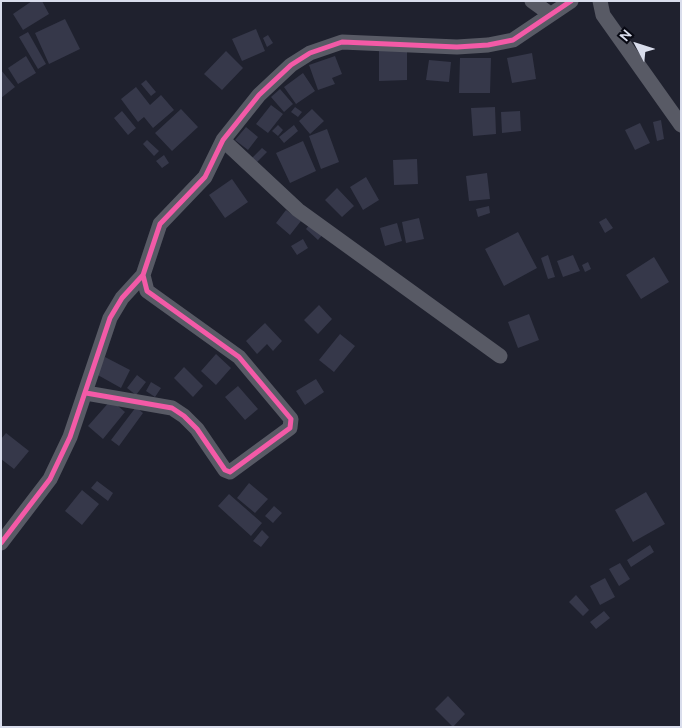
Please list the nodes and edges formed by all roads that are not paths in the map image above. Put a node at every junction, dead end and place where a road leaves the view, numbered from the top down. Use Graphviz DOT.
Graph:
graph roads {
  1 [pos="532,1"];
  2 [pos="571,1"];
  3 [pos="600,1"];
  4 [pos="550,14"];
  5 [pos="681,125"];
  6 [pos="222,140"];
  7 [pos="142,274"];
  8 [pos="500,356"];
  9 [pos="86,393"];
  10 [pos="1,543"];
  1 -- 4 [label="street"];
  2 -- 4 [label="street"];
  3 -- 5 [label="street"];
  4 -- 6 [label="street"];
  6 -- 7 [label="street"];
  6 -- 8 [label="street"];
  7 -- 9 [label="street"];
  7 -- 9 [label="street"];
  9 -- 10 [label="street"];
}
